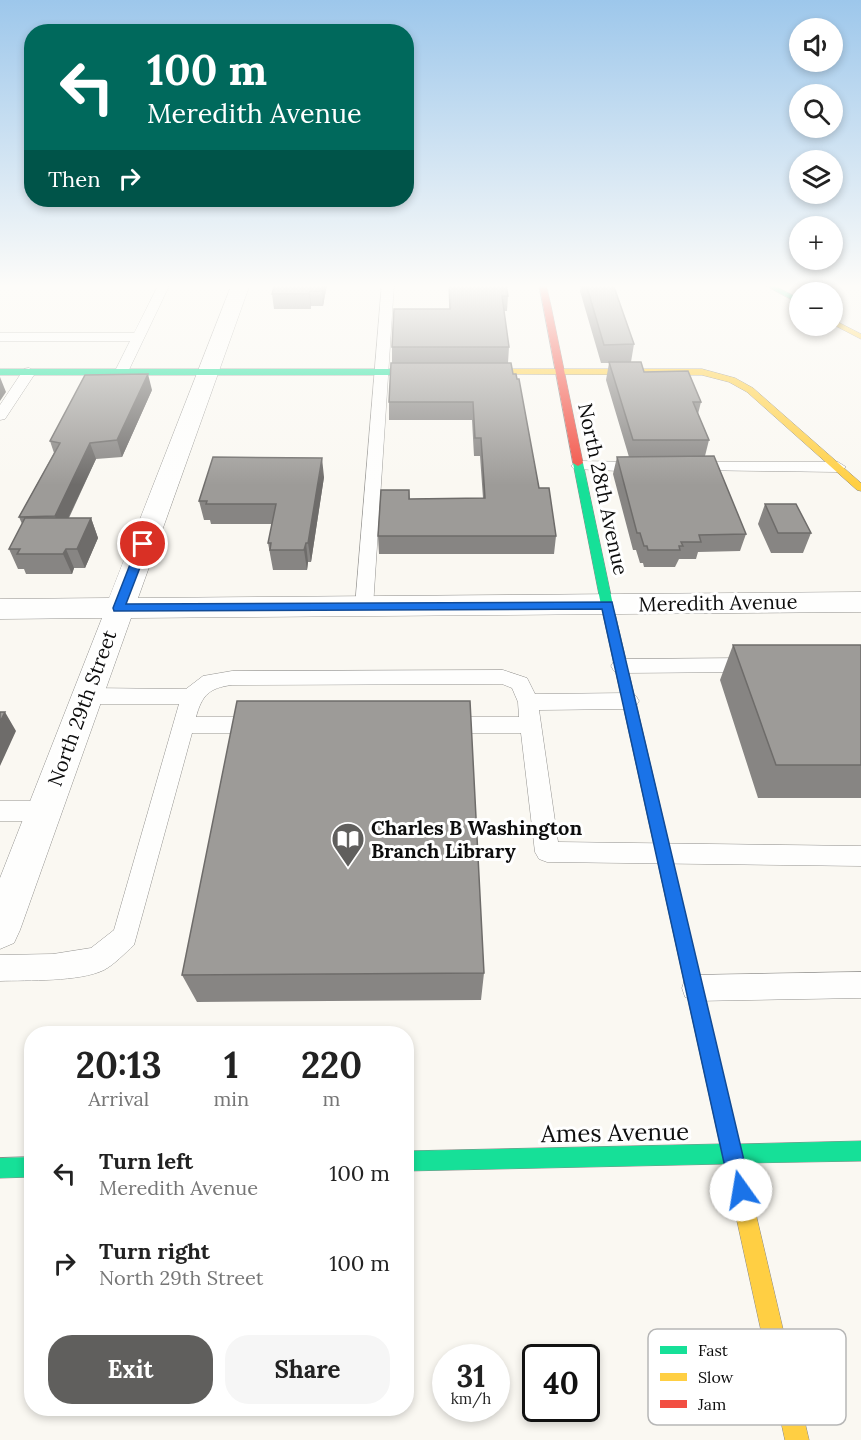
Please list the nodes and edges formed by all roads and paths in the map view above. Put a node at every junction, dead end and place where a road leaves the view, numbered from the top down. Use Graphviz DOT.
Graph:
graph roads {
  1 [pos="131,351"];
  2 [pos="216,351"];
  3 [pos="382,351"];
  4 [pos="556,351"];
  5 [pos="560,370"];
  6 [pos="122,371"];
  7 [pos="209,371"];
  8 [pos="380,371"];
  9 [pos="0,372"];
  10 [pos="29,372"];
  11 [pos="0,416"];
  12 [pos="579,466"];
  13 [pos="838,467"];
  14 [pos="861,488"];
  15 [pos="861,602"];
  16 [pos="608,605"];
  17 [pos="364,607"];
  18 [pos="119,608"];
  19 [pos="0,609"];
  20 [pos="771,665"];
  21 [pos="621,666"];
  22 [pos="86,696"];
  23 [pos="191,697"];
  24 [pos="629,701"];
  25 [pos="528,702"];
  26 [pos="529,724"];
  27 [pos="185,725"];
  28 [pos="280,725"];
  29 [pos="422,725"];
  30 [pos="0,811"];
  31 [pos="43,811"];
  32 [pos="664,853"];
  33 [pos="861,856"];
  34 [pos="0,930"];
  35 [pos="0,968"];
  36 [pos="861,985"];
  37 [pos="695,988"];
  38 [pos="861,1151"];
  39 [pos="732,1153"];
  40 [pos="414,1161"];
  41 [pos="24,1167"];
  42 [pos="0,1168"];
  43 [pos="772,1329"];
  44 [pos="794,1425"];
  45 [pos="797,1440"];
  1 -- 6 [label="lane"];
  2 -- 7 [label="street, North 29th Street"];
  3 -- 8 [label="lane"];
  4 -- 5 [label="main road, North 28th Avenue"];
  5 -- 8 [label="main road"];
  5 -- 12 [label="main road, North 28th Avenue"];
  5 -- 13 [label="main road"];
  6 -- 7 [label="main road"];
  6 -- 10 [label="main road"];
  7 -- 8 [label="main road"];
  7 -- 18 [label="street, North 29th Street"];
  8 -- 17 [label="lane"];
  9 -- 10 [label="main road"];
  10 -- 11 [label="lane"];
  12 -- 13 [label="lane"];
  12 -- 16 [label="main road, North 28th Avenue"];
  13 -- 14 [label="main road"];
  15 -- 16 [label="street, Meredith Avenue"];
  16 -- 17 [label="street, Meredith Avenue"];
  16 -- 21 [label="main road, North 28th Avenue"];
  17 -- 18 [label="street, Meredith Avenue"];
  18 -- 19 [label="street, Meredith Avenue"];
  18 -- 22 [label="street, North 29th Street"];
  20 -- 21 [label="lane"];
  21 -- 24 [label="main road, North 28th Avenue"];
  22 -- 23 [label="lane"];
  22 -- 31 [label="street, North 29th Street"];
  23 -- 25 [label="lane"];
  23 -- 27 [label="lane"];
  24 -- 25 [label="lane"];
  24 -- 32 [label="main road, North 28th Avenue"];
  25 -- 26 [label="lane"];
  26 -- 29 [label="lane"];
  26 -- 32 [label="lane"];
  27 -- 28 [label="lane"];
  27 -- 35 [label="lane"];
  30 -- 31 [label="lane"];
  31 -- 34 [label="street, North 29th Street"];
  32 -- 33 [label="lane"];
  32 -- 37 [label="main road, North 28th Avenue"];
  36 -- 37 [label="lane"];
  37 -- 39 [label="main road, North 28th Avenue"];
  38 -- 39 [label="main road, Ames Avenue"];
  39 -- 40 [label="main road, Ames Avenue"];
  39 -- 43 [label="main road, North 28th Avenue"];
  41 -- 42 [label="main road"];
  44 -- 45 [label="main road, North 28th Avenue"];
}
